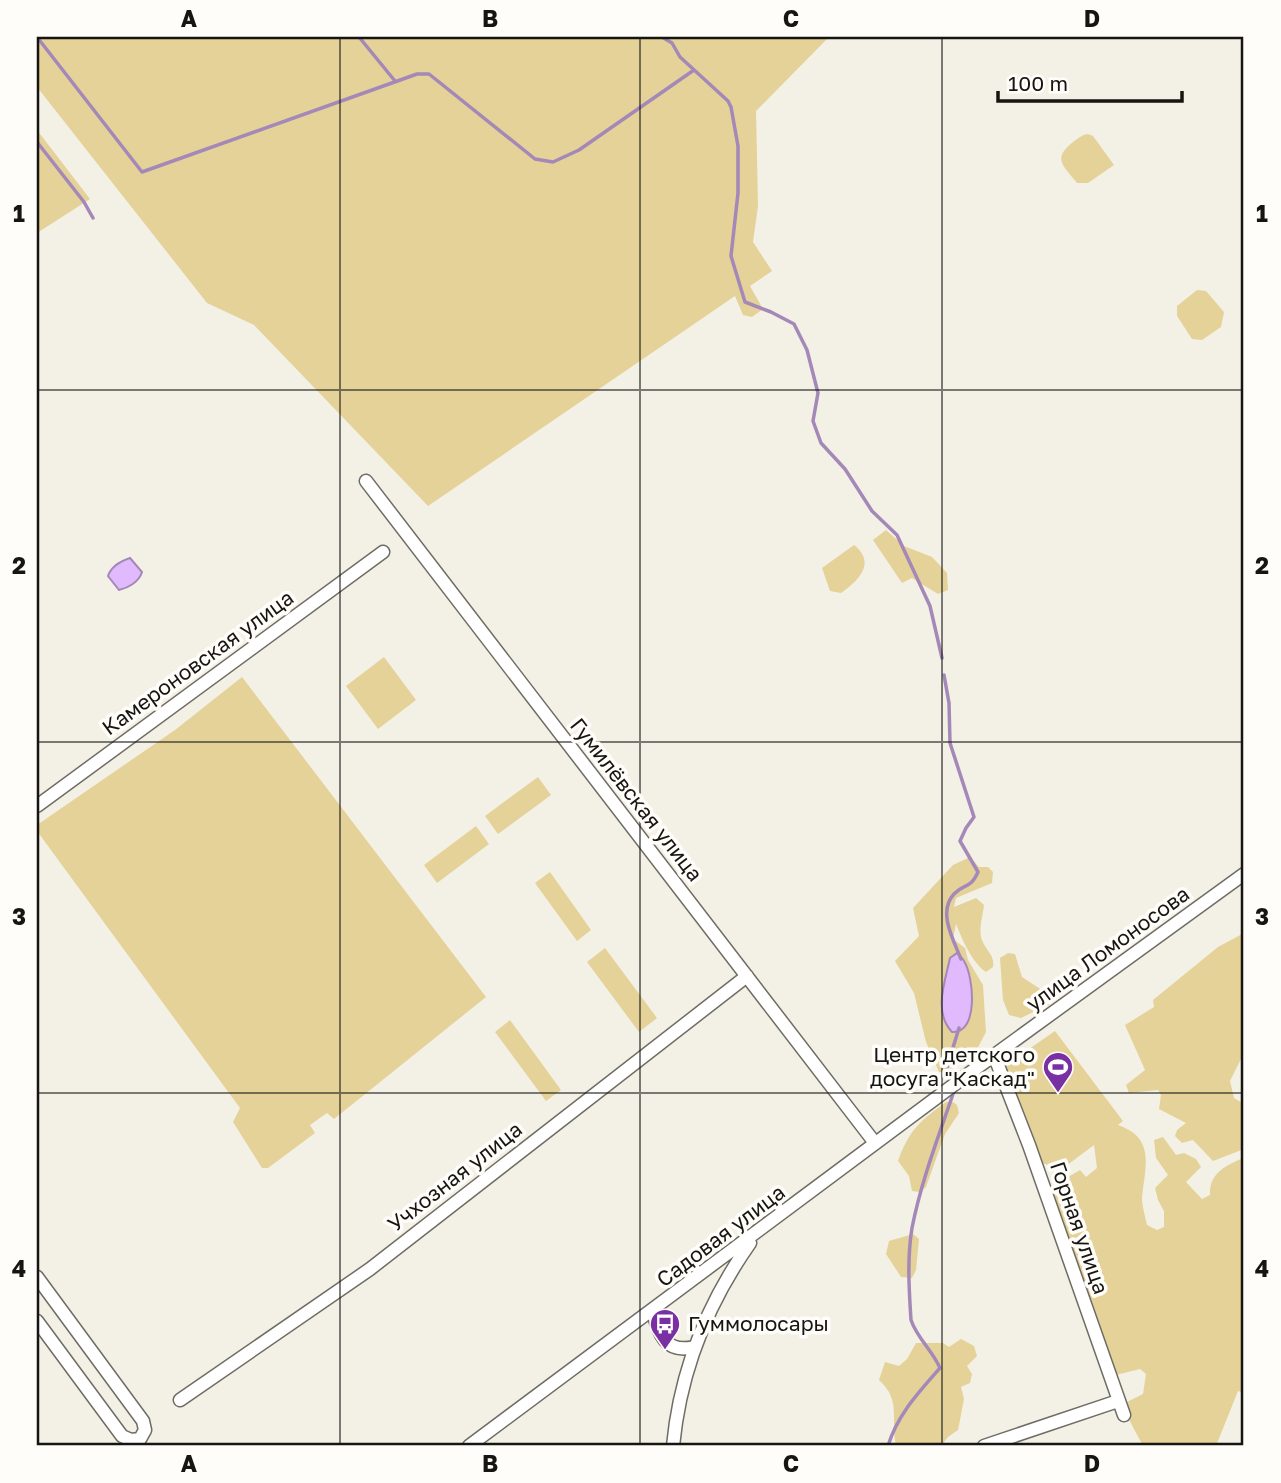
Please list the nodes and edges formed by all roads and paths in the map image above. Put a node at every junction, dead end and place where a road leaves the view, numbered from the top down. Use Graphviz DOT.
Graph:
graph roads {
  1 [pos="366,481"];
  2 [pos="383,552"];
  3 [pos="37,806"];
  4 [pos="1244,874"];
  5 [pos="747,976"];
  6 [pos="994,1055"];
  7 [pos="875,1143"];
  8 [pos="758,1232"];
  9 [pos="37,1277"];
  10 [pos="653,1311"];
  11 [pos="37,1321"];
  12 [pos="694,1348"];
  13 [pos="180,1399"];
  14 [pos="1118,1401"];
  15 [pos="1124,1415"];
  16 [pos="143,1443"];
  17 [pos="469,1446"];
  18 [pos="673,1446"];
  19 [pos="984,1446"];
  1 -- 5 [label="street, Гумилёвская улица"];
  2 -- 3 [label="street, Камероновская улица"];
  4 -- 6 [label="street, улица Ломоносова"];
  5 -- 7 [label="street, Гумилёвская улица"];
  5 -- 13 [label="street, Учхозная улица"];
  6 -- 7 [label="street, Садовая улица"];
  6 -- 14 [label="street, Горная улица"];
  7 -- 8 [label="street, Садовая улица"];
  8 -- 10 [label="street, Садовая улица"];
  8 -- 12 [label="street"];
  9 -- 16 [label="street"];
  10 -- 12 [label="street"];
  10 -- 17 [label="street, Садовая улица"];
  11 -- 16 [label="street"];
  12 -- 18 [label="street"];
  14 -- 15 [label="street, Горная улица"];
  14 -- 19 [label="street"];
}
